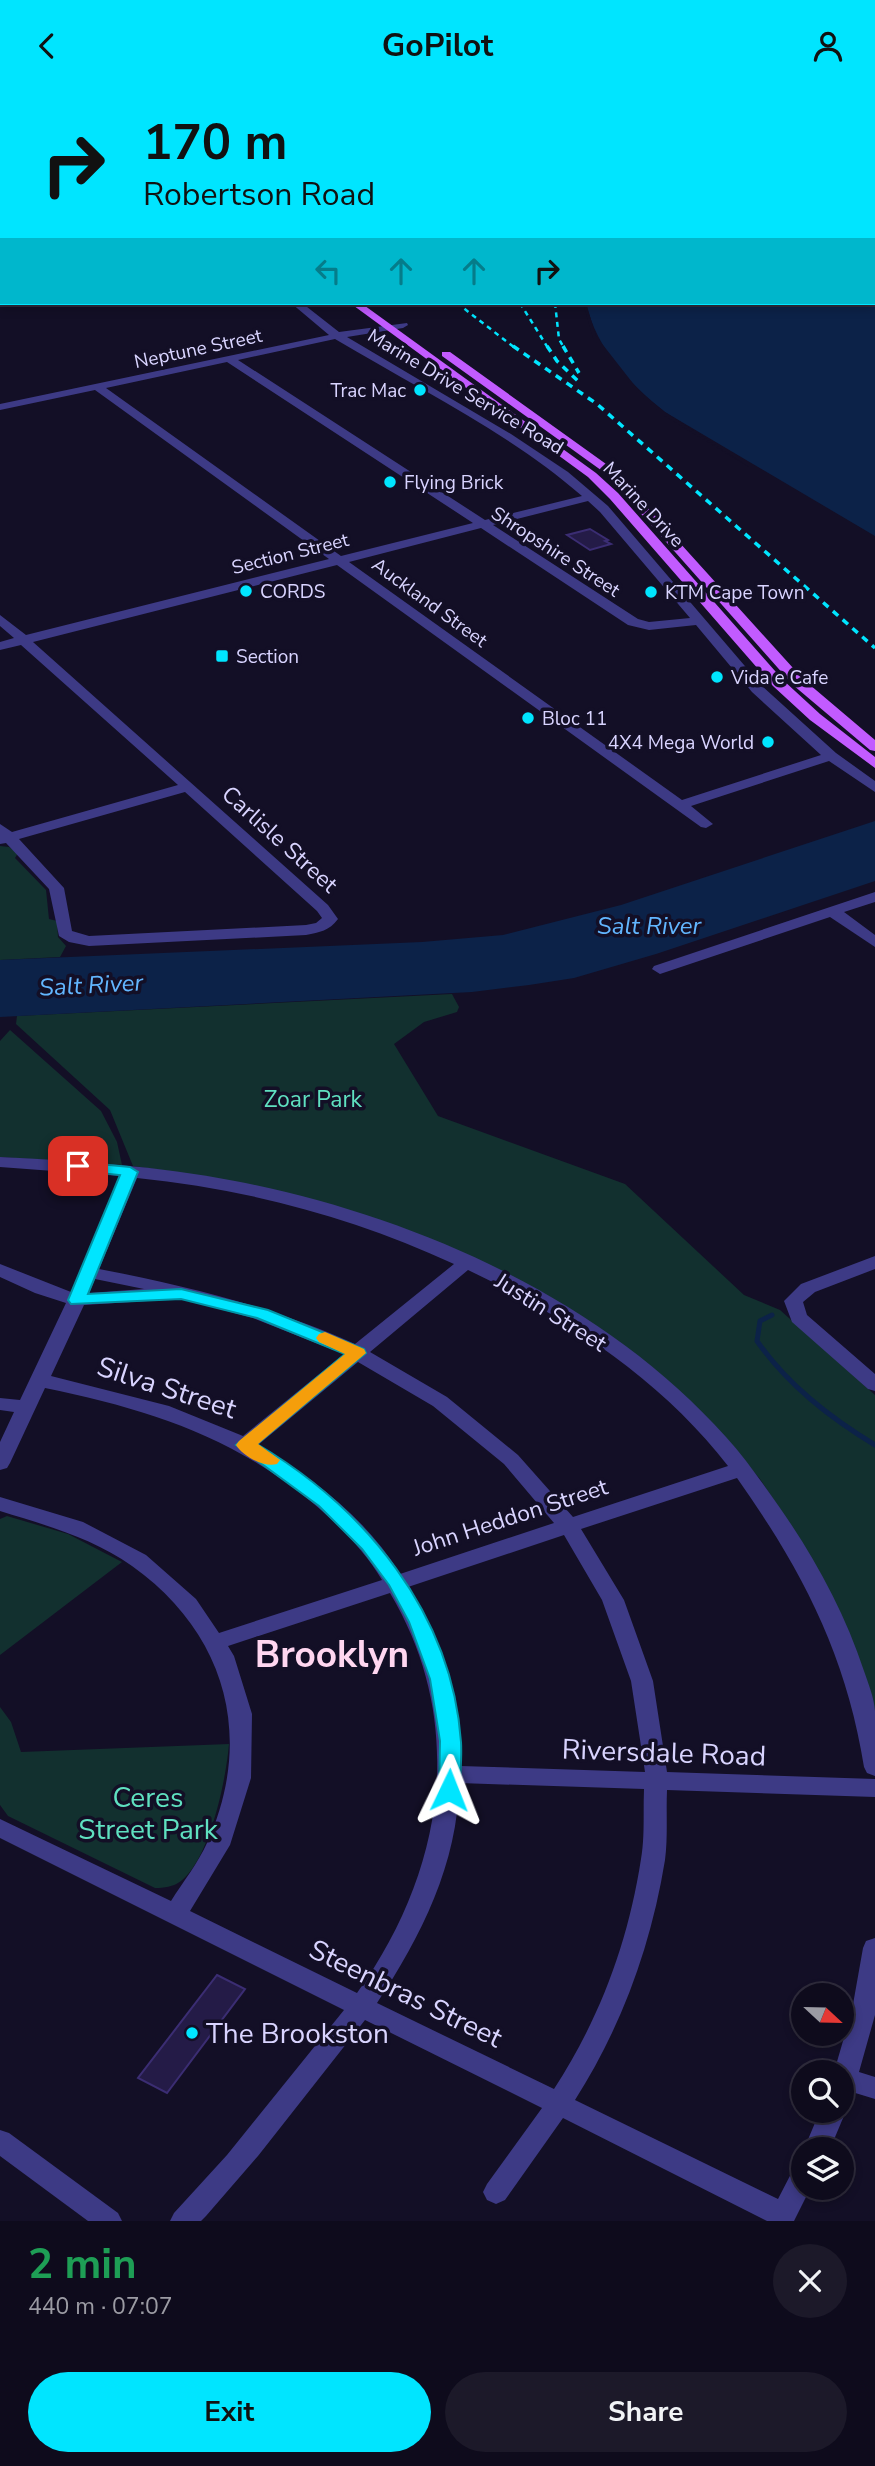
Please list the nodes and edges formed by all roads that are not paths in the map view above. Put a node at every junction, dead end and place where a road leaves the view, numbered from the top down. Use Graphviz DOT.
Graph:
graph roads {
  1 [pos="298,305"];
  2 [pos="358,305"];
  3 [pos="377,305"];
  4 [pos="403,325"];
  5 [pos="387,326"];
  6 [pos="337,336"];
  7 [pos="229,359"];
  8 [pos="98,387"];
  9 [pos="0,407"];
  10 [pos="590,497"];
  11 [pos="483,524"];
  12 [pos="339,560"];
  13 [pos="0,619"];
  14 [pos="697,621"];
  15 [pos="23,640"];
  16 [pos="0,646"];
  17 [pos="875,747"];
  18 [pos="831,756"];
  19 [pos="875,764"];
  20 [pos="188,787"];
  21 [pos="875,788"];
  22 [pos="681,805"];
  23 [pos="706,824"];
  24 [pos="3,835"];
  25 [pos="875,897"];
  26 [pos="832,911"];
  27 [pos="875,942"];
  28 [pos="660,969"];
  29 [pos="0,1162"];
  30 [pos="130,1172"];
  31 [pos="875,1262"];
  32 [pos="466,1263"];
  33 [pos="0,1270"];
  34 [pos="88,1272"];
  35 [pos="181,1294"];
  36 [pos="77,1300"];
  37 [pos="357,1353"];
  38 [pos="39,1380"];
  39 [pos="875,1385"];
  40 [pos="0,1404"];
  41 [pos="26,1407"];
  42 [pos="245,1445"];
  43 [pos="0,1463"];
  44 [pos="741,1469"];
  45 [pos="0,1504"];
  46 [pos="569,1525"];
  47 [pos="396,1581"];
  48 [pos="217,1642"];
  49 [pos="875,1767"];
  50 [pos="451,1774"];
  51 [pos="657,1782"];
  52 [pos="875,1788"];
  53 [pos="0,1828"];
  54 [pos="175,1916"];
  55 [pos="875,1948"];
  56 [pos="361,2006"];
  57 [pos="850,2060"];
  58 [pos="854,2085"];
  59 [pos="875,2088"];
  60 [pos="561,2105"];
  61 [pos="0,2141"];
  62 [pos="496,2192"];
  63 [pos="791,2200"];
  64 [pos="782,2218"];
  65 [pos="109,2221"];
  66 [pos="184,2221"];
  1 -- 6 [label="street, Marine Drive Service Road"];
  2 -- 5 [label="main road, Marine Drive"];
  3 -- 4 [label="main road, Marine Drive"];
  4 -- 5 [label="street, Neptune Street"];
  4 -- 17 [label="main road, Marine Drive"];
  5 -- 6 [label="street, Neptune Street"];
  5 -- 19 [label="main road, Marine Drive"];
  6 -- 7 [label="street, Neptune Street"];
  6 -- 10 [label="street, Marine Drive Service Road"];
  7 -- 8 [label="street, Neptune Street"];
  7 -- 11 [label="street, Shropshire Street"];
  8 -- 9 [label="street, Neptune Street"];
  8 -- 12 [label="street, Auckland Street"];
  10 -- 11 [label="street, Section Street"];
  10 -- 14 [label="street, Marine Drive Service Road"];
  11 -- 12 [label="street, Section Street"];
  11 -- 14 [label="street, Shropshire Street"];
  12 -- 15 [label="street, Section Street"];
  12 -- 22 [label="street, Auckland Street"];
  13 -- 15 [label="street, Carlisle Street"];
  14 -- 18 [label="street, Marine Drive Service Road"];
  15 -- 16 [label="street, Section Street"];
  15 -- 20 [label="street, Carlisle Street"];
  18 -- 21 [label="street, Marine Drive Service Road"];
  18 -- 22 [label="street"];
  20 -- 24 [label="street"];
  20 -- 24 [label="street, Carlisle Street"];
  22 -- 23 [label="street, Auckland Street"];
  25 -- 26 [label="street"];
  26 -- 27 [label="street"];
  26 -- 28 [label="street"];
  29 -- 30 [label="street, Justin Street"];
  30 -- 32 [label="street, Justin Street"];
  30 -- 34 [label="street"];
  31 -- 39 [label="street"];
  32 -- 37 [label="street"];
  32 -- 44 [label="street, Justin Street"];
  33 -- 36 [label="street"];
  34 -- 35 [label="street"];
  34 -- 36 [label="street"];
  35 -- 36 [label="street"];
  35 -- 37 [label="street"];
  36 -- 38 [label="street"];
  37 -- 42 [label="street"];
  37 -- 46 [label="street"];
  38 -- 41 [label="street"];
  38 -- 42 [label="street, Silva Street"];
  40 -- 41 [label="street"];
  41 -- 43 [label="street"];
  42 -- 47 [label="street, Silva Street"];
  44 -- 46 [label="street, John Heddon Street"];
  44 -- 49 [label="street, Justin Street"];
  45 -- 48 [label="street"];
  46 -- 47 [label="street, John Heddon Street"];
  46 -- 51 [label="street"];
  47 -- 48 [label="street, John Heddon Street"];
  47 -- 50 [label="street, Silva Street"];
  48 -- 54 [label="street"];
  50 -- 51 [label="street, Riversdale Road"];
  50 -- 56 [label="street, Silva Street"];
  51 -- 52 [label="street, Riversdale Road"];
  51 -- 60 [label="street"];
  53 -- 54 [label="street, Steenbras Street"];
  54 -- 56 [label="street, Steenbras Street"];
  55 -- 57 [label="street"];
  56 -- 60 [label="street, Steenbras Street"];
  56 -- 66 [label="street, Silva Street"];
  58 -- 59 [label="street"];
  60 -- 62 [label="street"];
  60 -- 64 [label="street, Steenbras Street"];
  61 -- 65 [label="street"];
  63 -- 64 [label="street"];
}
